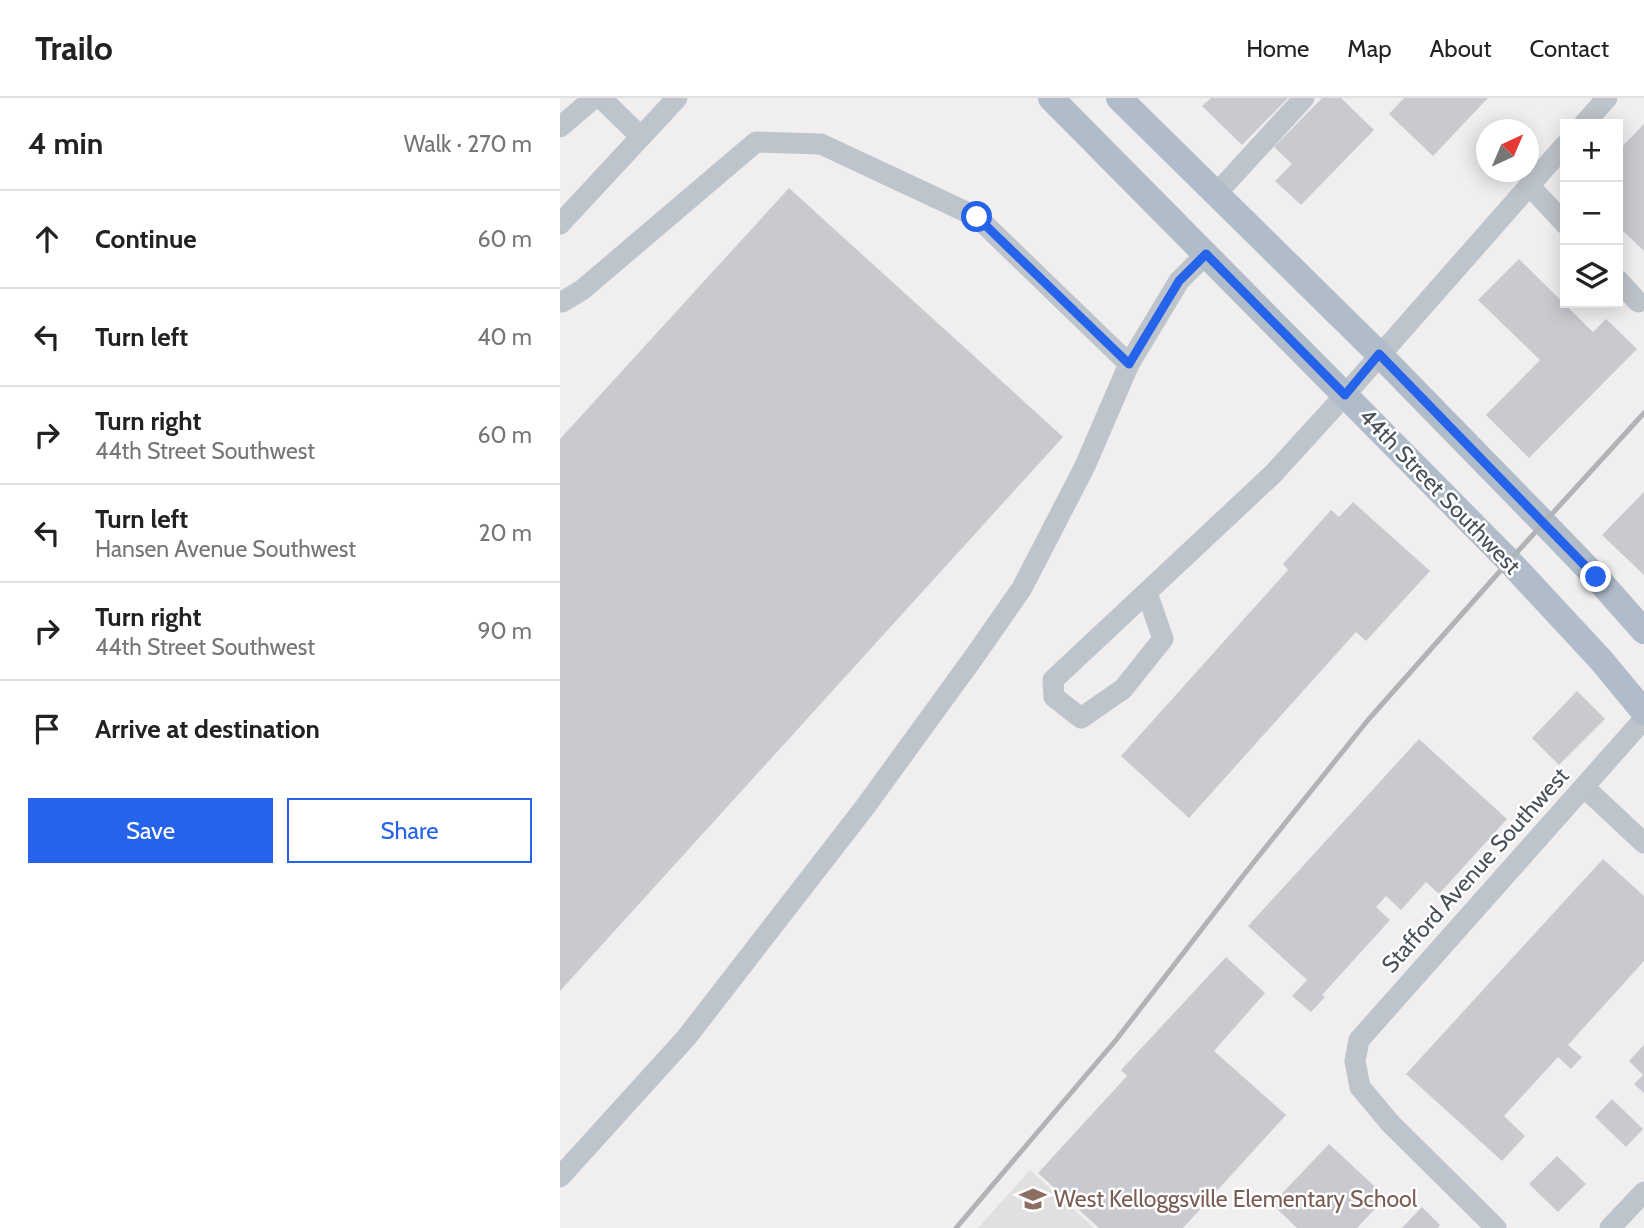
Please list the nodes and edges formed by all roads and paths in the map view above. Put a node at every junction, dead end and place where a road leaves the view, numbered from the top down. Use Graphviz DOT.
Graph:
graph roads {
  1 [pos="594,98"];
  2 [pos="601,98"];
  3 [pos="677,98"];
  4 [pos="1051,98"];
  5 [pos="1119,98"];
  6 [pos="1304,98"];
  7 [pos="1607,98"];
  8 [pos="1588,119"];
  9 [pos="560,127"];
  10 [pos="641,137"];
  11 [pos="1560,151"];
  12 [pos="1529,185"];
  13 [pos="1216,194"];
  14 [pos="1560,219"];
  15 [pos="560,224"];
  16 [pos="1206,254"];
  17 [pos="1623,286"];
  18 [pos="1638,302"];
  19 [pos="561,303"];
  20 [pos="1379,354"];
  21 [pos="1129,364"];
  22 [pos="1345,395"];
  23 [pos="1147,593"];
  24 [pos="1644,631"];
  25 [pos="1644,712"];
  26 [pos="1644,719"];
  27 [pos="1584,787"];
  28 [pos="1644,843"];
  29 [pos="560,1177"];
  30 [pos="1644,1192"];
  31 [pos="1496,1228"];
  32 [pos="1610,1228"];
  1 -- 9 [label="street"];
  2 -- 10 [label="street"];
  3 -- 10 [label="street"];
  4 -- 16 [label="main road, 44th Street Southwest"];
  5 -- 13 [label="main road"];
  6 -- 13 [label="street"];
  7 -- 8 [label="street"];
  10 -- 15 [label="street"];
  11 -- 12 [label="street"];
  12 -- 14 [label="street"];
  12 -- 20 [label="street"];
  13 -- 20 [label="main road"];
  16 -- 21 [label="street"];
  16 -- 22 [label="main road, 44th Street Southwest"];
  17 -- 18 [label="street"];
  19 -- 21 [label="street"];
  20 -- 22 [label="street"];
  20 -- 24 [label="main road"];
  21 -- 29 [label="street"];
  22 -- 23 [label="street"];
  22 -- 25 [label="main road, 44th Street Southwest"];
  23 -- 23 [label="street"];
  26 -- 27 [label="street, Stafford Avenue Southwest"];
  27 -- 28 [label="street"];
  27 -- 31 [label="street, Stafford Avenue Southwest"];
  30 -- 32 [label="street"];
}
